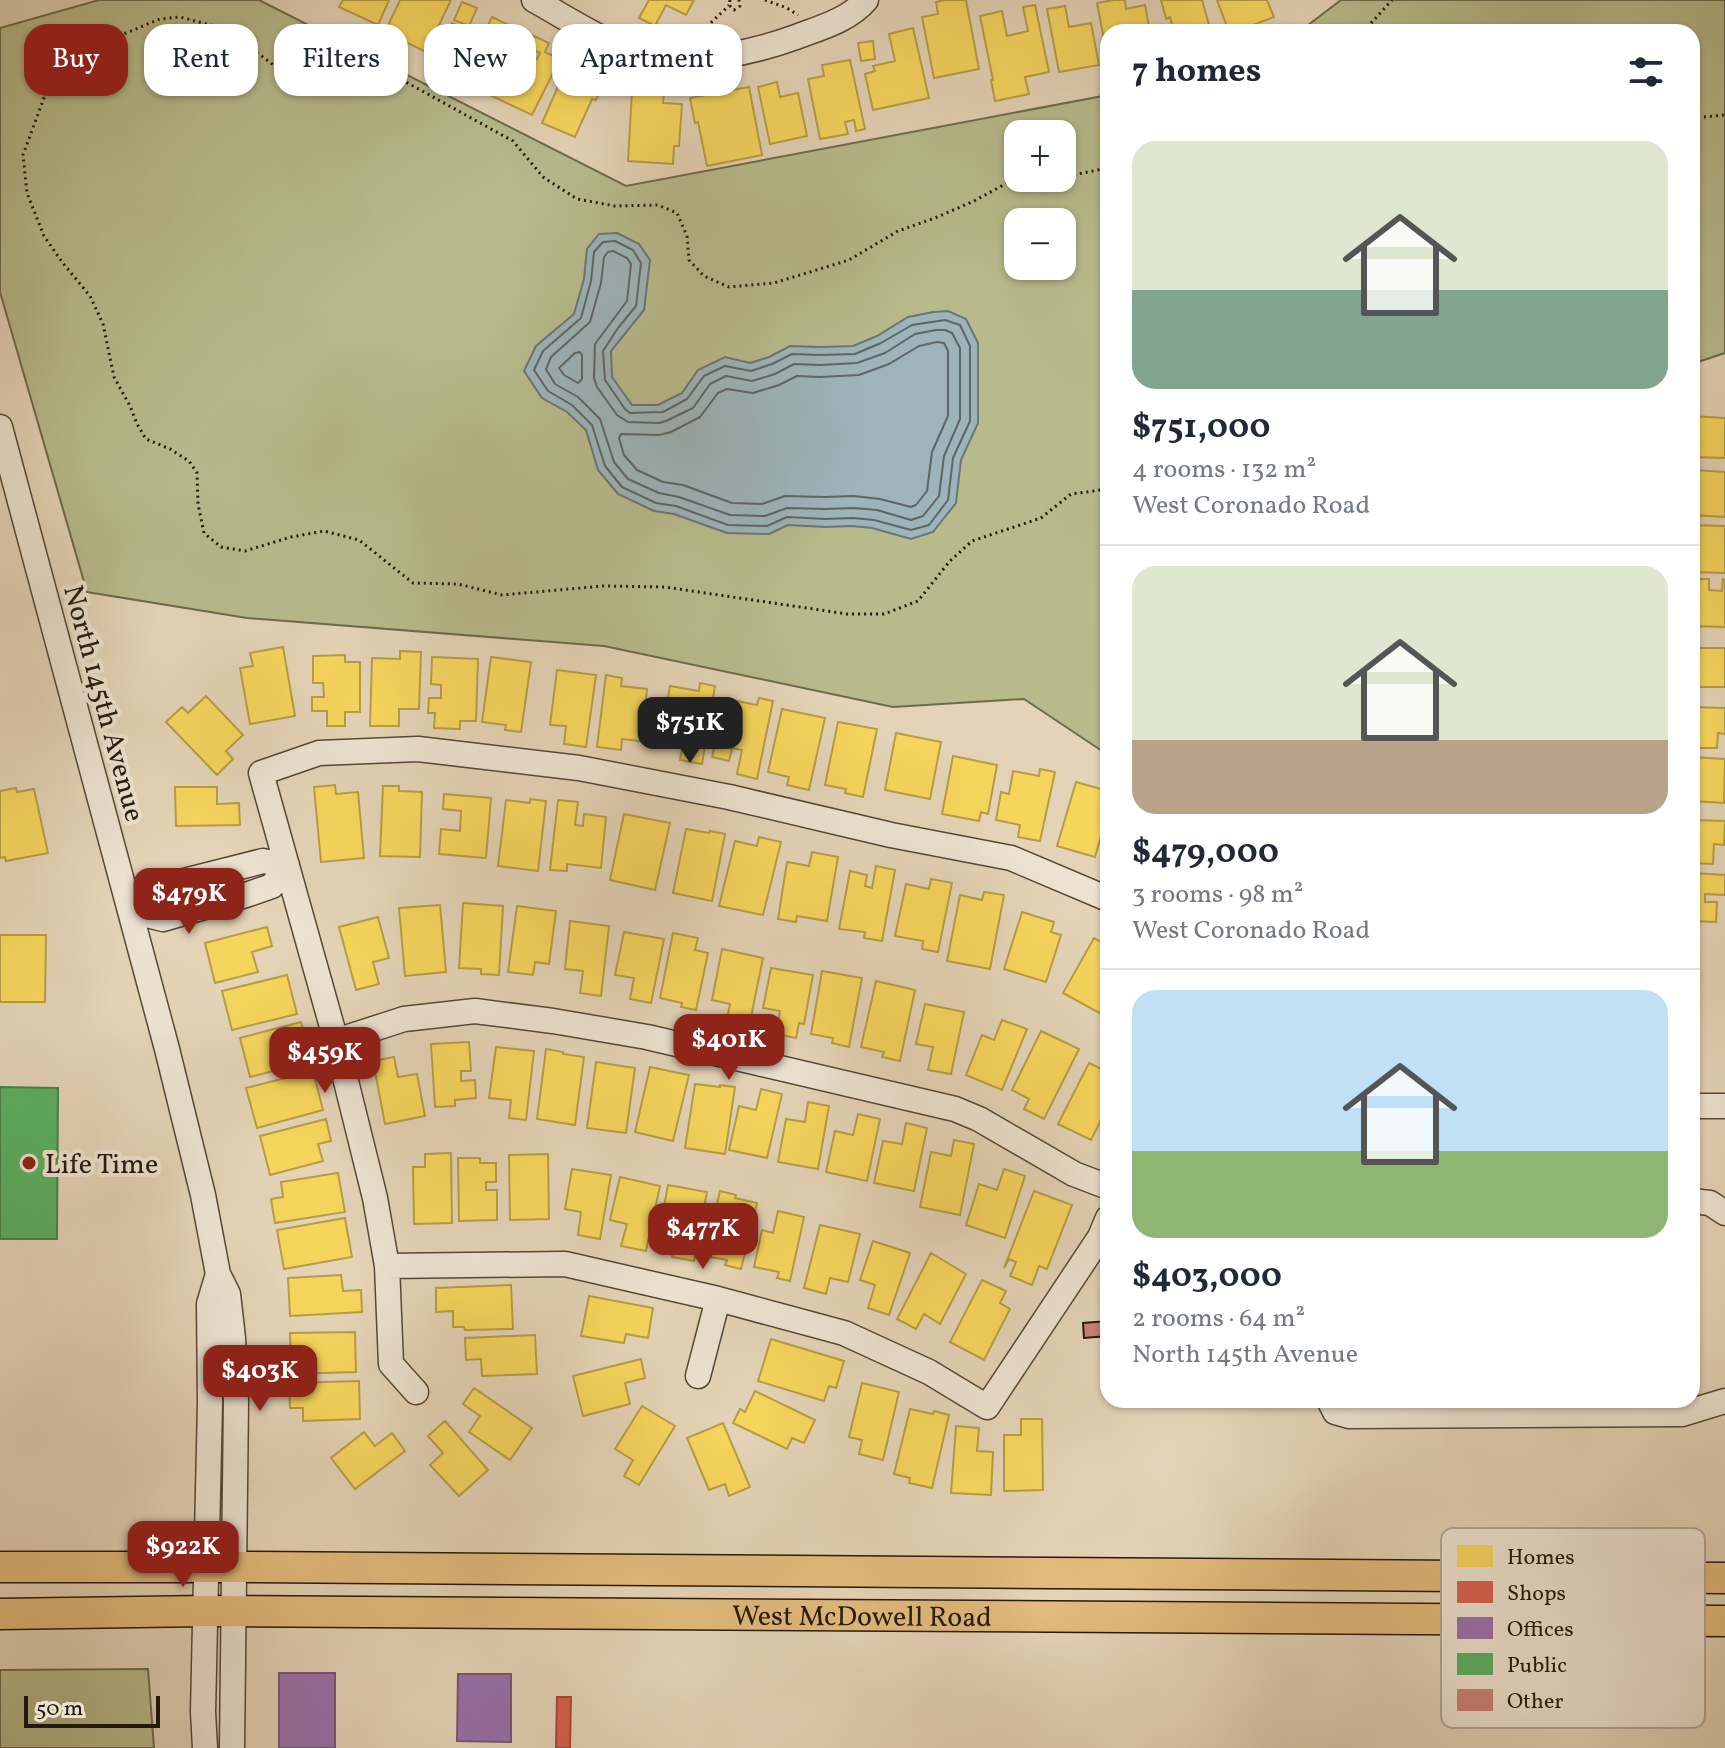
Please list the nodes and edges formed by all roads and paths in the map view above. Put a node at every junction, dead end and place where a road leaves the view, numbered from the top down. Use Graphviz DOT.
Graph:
graph roads {
  1 [pos="534,0"];
  2 [pos="739,0"];
  3 [pos="765,0"];
  4 [pos="866,0"];
  5 [pos="1392,0"];
  6 [pos="729,2"];
  7 [pos="578,24"];
  8 [pos="711,24"];
  9 [pos="1370,24"];
  10 [pos="807,32"];
  11 [pos="742,52"];
  12 [pos="1725,115"];
  13 [pos="1700,117"];
  14 [pos="1100,170"];
  15 [pos="1076,174"];
  16 [pos="1004,185"];
  17 [pos="0,427"];
  18 [pos="1100,490"];
  19 [pos="287,865"];
  20 [pos="220,871"];
  21 [pos="1100,896"];
  22 [pos="228,900"];
  23 [pos="131,911"];
  24 [pos="336,1041"];
  25 [pos="1700,1106"];
  26 [pos="1725,1106"];
  27 [pos="1100,1184"];
  28 [pos="1700,1202"];
  29 [pos="1725,1213"];
  30 [pos="1100,1237"];
  31 [pos="387,1266"];
  32 [pos="718,1299"];
  33 [pos="698,1376"];
  34 [pos="416,1392"];
  35 [pos="1725,1401"];
  36 [pos="1333,1408"];
  37 [pos="1537,1408"];
  38 [pos="1577,1408"];
  39 [pos="0,1567"];
  40 [pos="221,1567"];
  41 [pos="1408,1576"];
  42 [pos="1441,1576"];
  43 [pos="1705,1578"];
  44 [pos="1725,1578"];
  45 [pos="220,1611"];
  46 [pos="0,1614"];
  47 [pos="1408,1618"];
  48 [pos="1441,1618"];
  49 [pos="1705,1621"];
  50 [pos="1725,1621"];
  51 [pos="205,1748"];
  52 [pos="232,1748"];
  1 -- 7 [label="street"];
  2 -- 6 [label="path"];
  3 -- 10 [label="path"];
  4 -- 10 [label="street"];
  5 -- 9 [label="path"];
  6 -- 8 [label="path"];
  10 -- 11 [label="street"];
  12 -- 13 [label="path"];
  14 -- 15 [label="path"];
  16 -- 18 [label="path"];
  17 -- 23 [label="street, North 145th Avenue"];
  19 -- 20 [label="street"];
  19 -- 21 [label="street"];
  19 -- 22 [label="street"];
  19 -- 24 [label="street"];
  20 -- 22 [label="street"];
  20 -- 23 [label="street"];
  22 -- 23 [label="street"];
  23 -- 40 [label="street, North 145th Avenue"];
  24 -- 27 [label="street"];
  24 -- 31 [label="street"];
  25 -- 26 [label="street"];
  28 -- 29 [label="street"];
  30 -- 32 [label="street"];
  31 -- 32 [label="street"];
  31 -- 34 [label="street"];
  32 -- 33 [label="street"];
  35 -- 38 [label="street"];
  36 -- 37 [label="street"];
  39 -- 40 [label="main road, West McDowell Road"];
  40 -- 41 [label="main road, West McDowell Road"];
  40 -- 45 [label="street, North 145th Avenue"];
  41 -- 42 [label="main road, West McDowell Road"];
  41 -- 47 [label="main road"];
  43 -- 44 [label="main road, West McDowell Road"];
  45 -- 46 [label="main road, West McDowell Road"];
  45 -- 47 [label="main road, West McDowell Road"];
  45 -- 51 [label="street, North 145th Avenue"];
  45 -- 52 [label="street, North 145th Avenue"];
  47 -- 48 [label="main road, West McDowell Road"];
  49 -- 50 [label="main road, West McDowell Road"];
}
